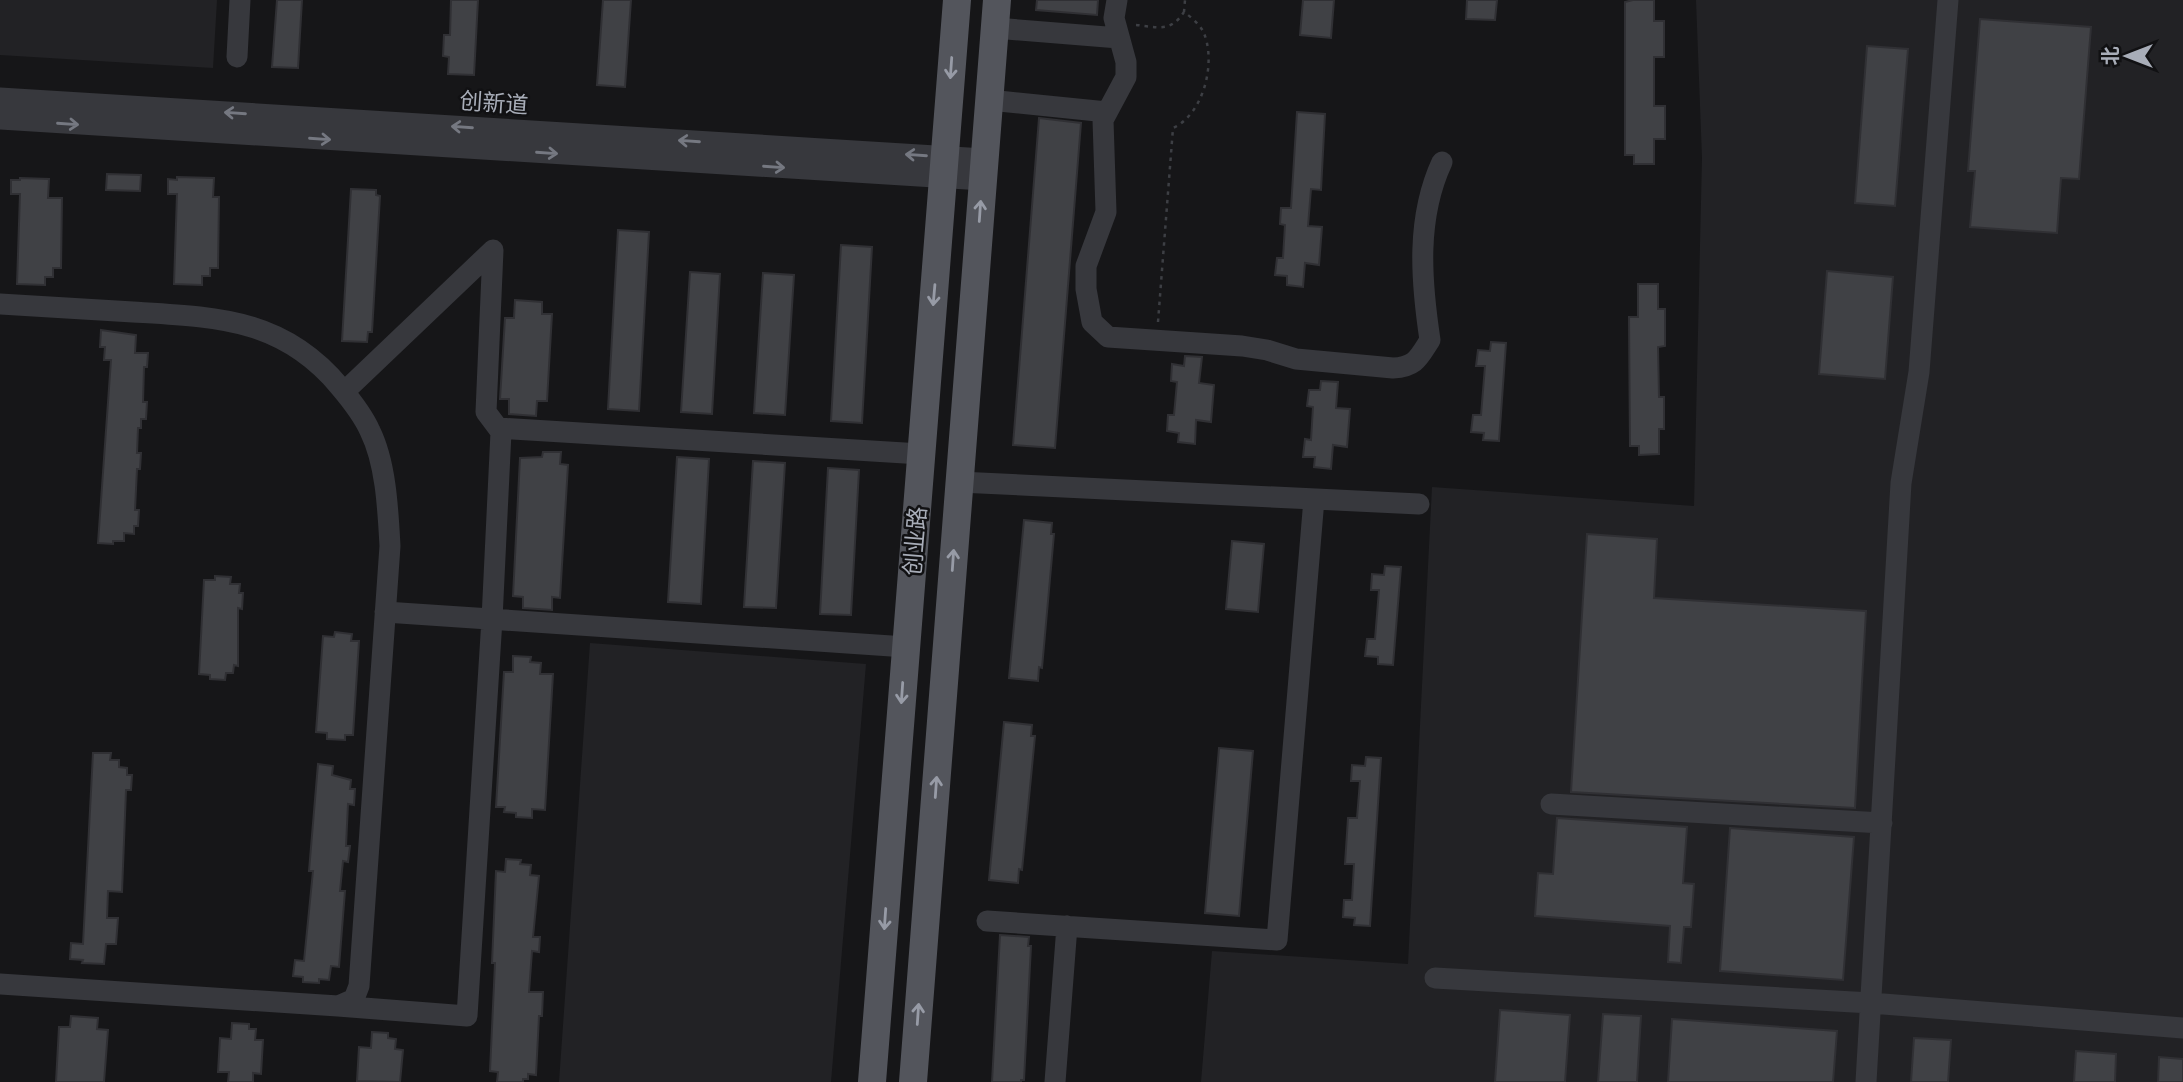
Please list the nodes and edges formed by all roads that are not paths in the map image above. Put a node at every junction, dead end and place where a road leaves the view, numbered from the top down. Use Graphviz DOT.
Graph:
graph roads {
  1 [pos="240,0"];
  2 [pos="957,0"];
  3 [pos="997,0"];
  4 [pos="1117,0"];
  5 [pos="1948,0"];
  6 [pos="995,28"];
  7 [pos="1117,30"];
  8 [pos="237,57"];
  9 [pos="0,98"];
  10 [pos="989,100"];
  11 [pos="1107,112"];
  12 [pos="0,120"];
  13 [pos="1443,162"];
  14 [pos="944,167"];
  15 [pos="984,169"];
  16 [pos="0,304"];
  17 [pos="344,392"];
  18 [pos="498,428"];
  19 [pos="921,454"];
  20 [pos="960,482"];
  21 [pos="1314,499"];
  22 [pos="1419,504"];
  23 [pos="385,612"];
  24 [pos="492,619"];
  25 [pos="906,647"];
  26 [pos="1551,804"];
  27 [pos="1882,823"];
  28 [pos="987,921"];
  29 [pos="1067,926"];
  30 [pos="1435,978"];
  31 [pos="0,984"];
  32 [pos="1871,1003"];
  33 [pos="338,1006"];
  34 [pos="2183,1028"];
  35 [pos="872,1082"];
  36 [pos="913,1082"];
  37 [pos="1055,1082"];
  38 [pos="1866,1082"];
  1 -- 8 [label="street"];
  2 -- 14 [label="main road, 创业路, one-way"];
  3 -- 6 [label="main road, 创业路"];
  4 -- 7 [label="street"];
  5 -- 27 [label="street"];
  6 -- 7 [label="street"];
  6 -- 10 [label="main road, 创业路"];
  7 -- 11 [label="street"];
  14 -- 9 [label="street, 创新道, one-way"];
  10 -- 11 [label="street"];
  10 -- 15 [label="main road, 创业路"];
  11 -- 13 [label="street"];
  12 -- 14 [label="street, 创新道, one-way"];
  14 -- 15 [label="street, 创新道"];
  14 -- 19 [label="main road, 创业路, one-way"];
  20 -- 15 [label="main road, 创业路, one-way"];
  16 -- 17 [label="street"];
  17 -- 18 [label="street"];
  17 -- 23 [label="street"];
  18 -- 19 [label="street"];
  18 -- 24 [label="street"];
  19 -- 25 [label="main road, 创业路"];
  20 -- 21 [label="street"];
  36 -- 20 [label="main road, 创业路, one-way"];
  21 -- 22 [label="street"];
  21 -- 29 [label="street"];
  23 -- 24 [label="street"];
  23 -- 33 [label="street"];
  24 -- 25 [label="street"];
  24 -- 33 [label="street"];
  25 -- 35 [label="main road, 创业路, one-way"];
  26 -- 27 [label="street"];
  27 -- 32 [label="street"];
  28 -- 29 [label="street"];
  29 -- 37 [label="street"];
  30 -- 32 [label="street"];
  31 -- 33 [label="street"];
  32 -- 34 [label="street"];
  32 -- 38 [label="street"];
}
